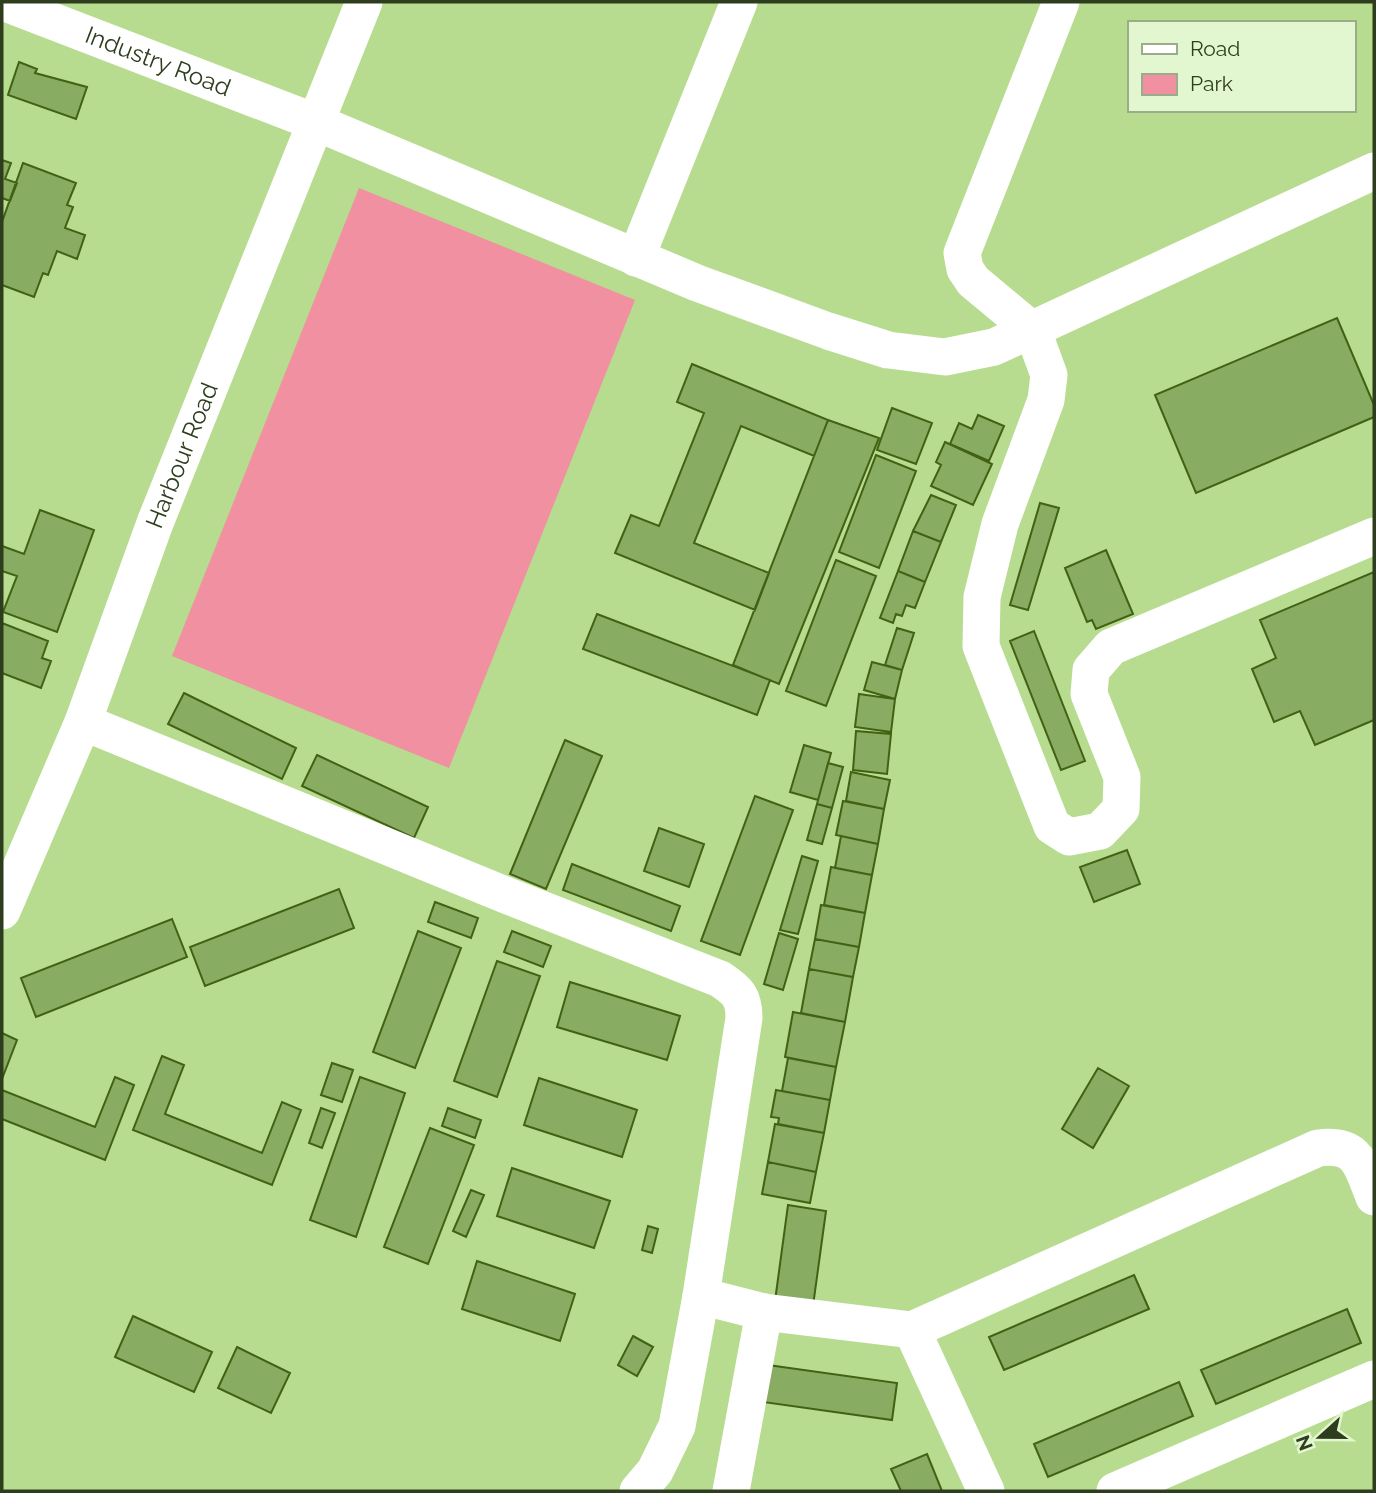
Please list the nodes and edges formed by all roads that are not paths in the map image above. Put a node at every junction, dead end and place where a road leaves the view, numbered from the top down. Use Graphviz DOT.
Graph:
graph roads {
  1 [pos="3,2"];
  2 [pos="363,2"];
  3 [pos="739,2"];
  4 [pos="1061,2"];
  5 [pos="315,122"];
  6 [pos="1374,171"];
  7 [pos="636,258"];
  8 [pos="1033,331"];
  9 [pos="1374,536"];
  10 [pos="83,722"];
  11 [pos="2,911"];
  12 [pos="1374,1198"];
  13 [pos="701,1296"];
  14 [pos="764,1312"];
  15 [pos="912,1330"];
  16 [pos="1374,1380"];
  17 [pos="638,1491"];
  18 [pos="732,1491"];
  19 [pos="986,1491"];
  20 [pos="1115,1491"];
  1 -- 5 [label="street, Industry Road"];
  2 -- 5 [label="street, Harbour Road"];
  3 -- 7 [label="street"];
  4 -- 8 [label="street"];
  5 -- 7 [label="street, Industry Road"];
  5 -- 10 [label="street, Harbour Road"];
  6 -- 8 [label="street, Industry Road"];
  7 -- 8 [label="street, Industry Road"];
  8 -- 9 [label="street"];
  10 -- 11 [label="street, Harbour Road"];
  10 -- 13 [label="street"];
  12 -- 15 [label="street"];
  13 -- 14 [label="street"];
  13 -- 17 [label="street"];
  14 -- 15 [label="street"];
  14 -- 18 [label="street"];
  15 -- 19 [label="street"];
  16 -- 20 [label="street"];
}
